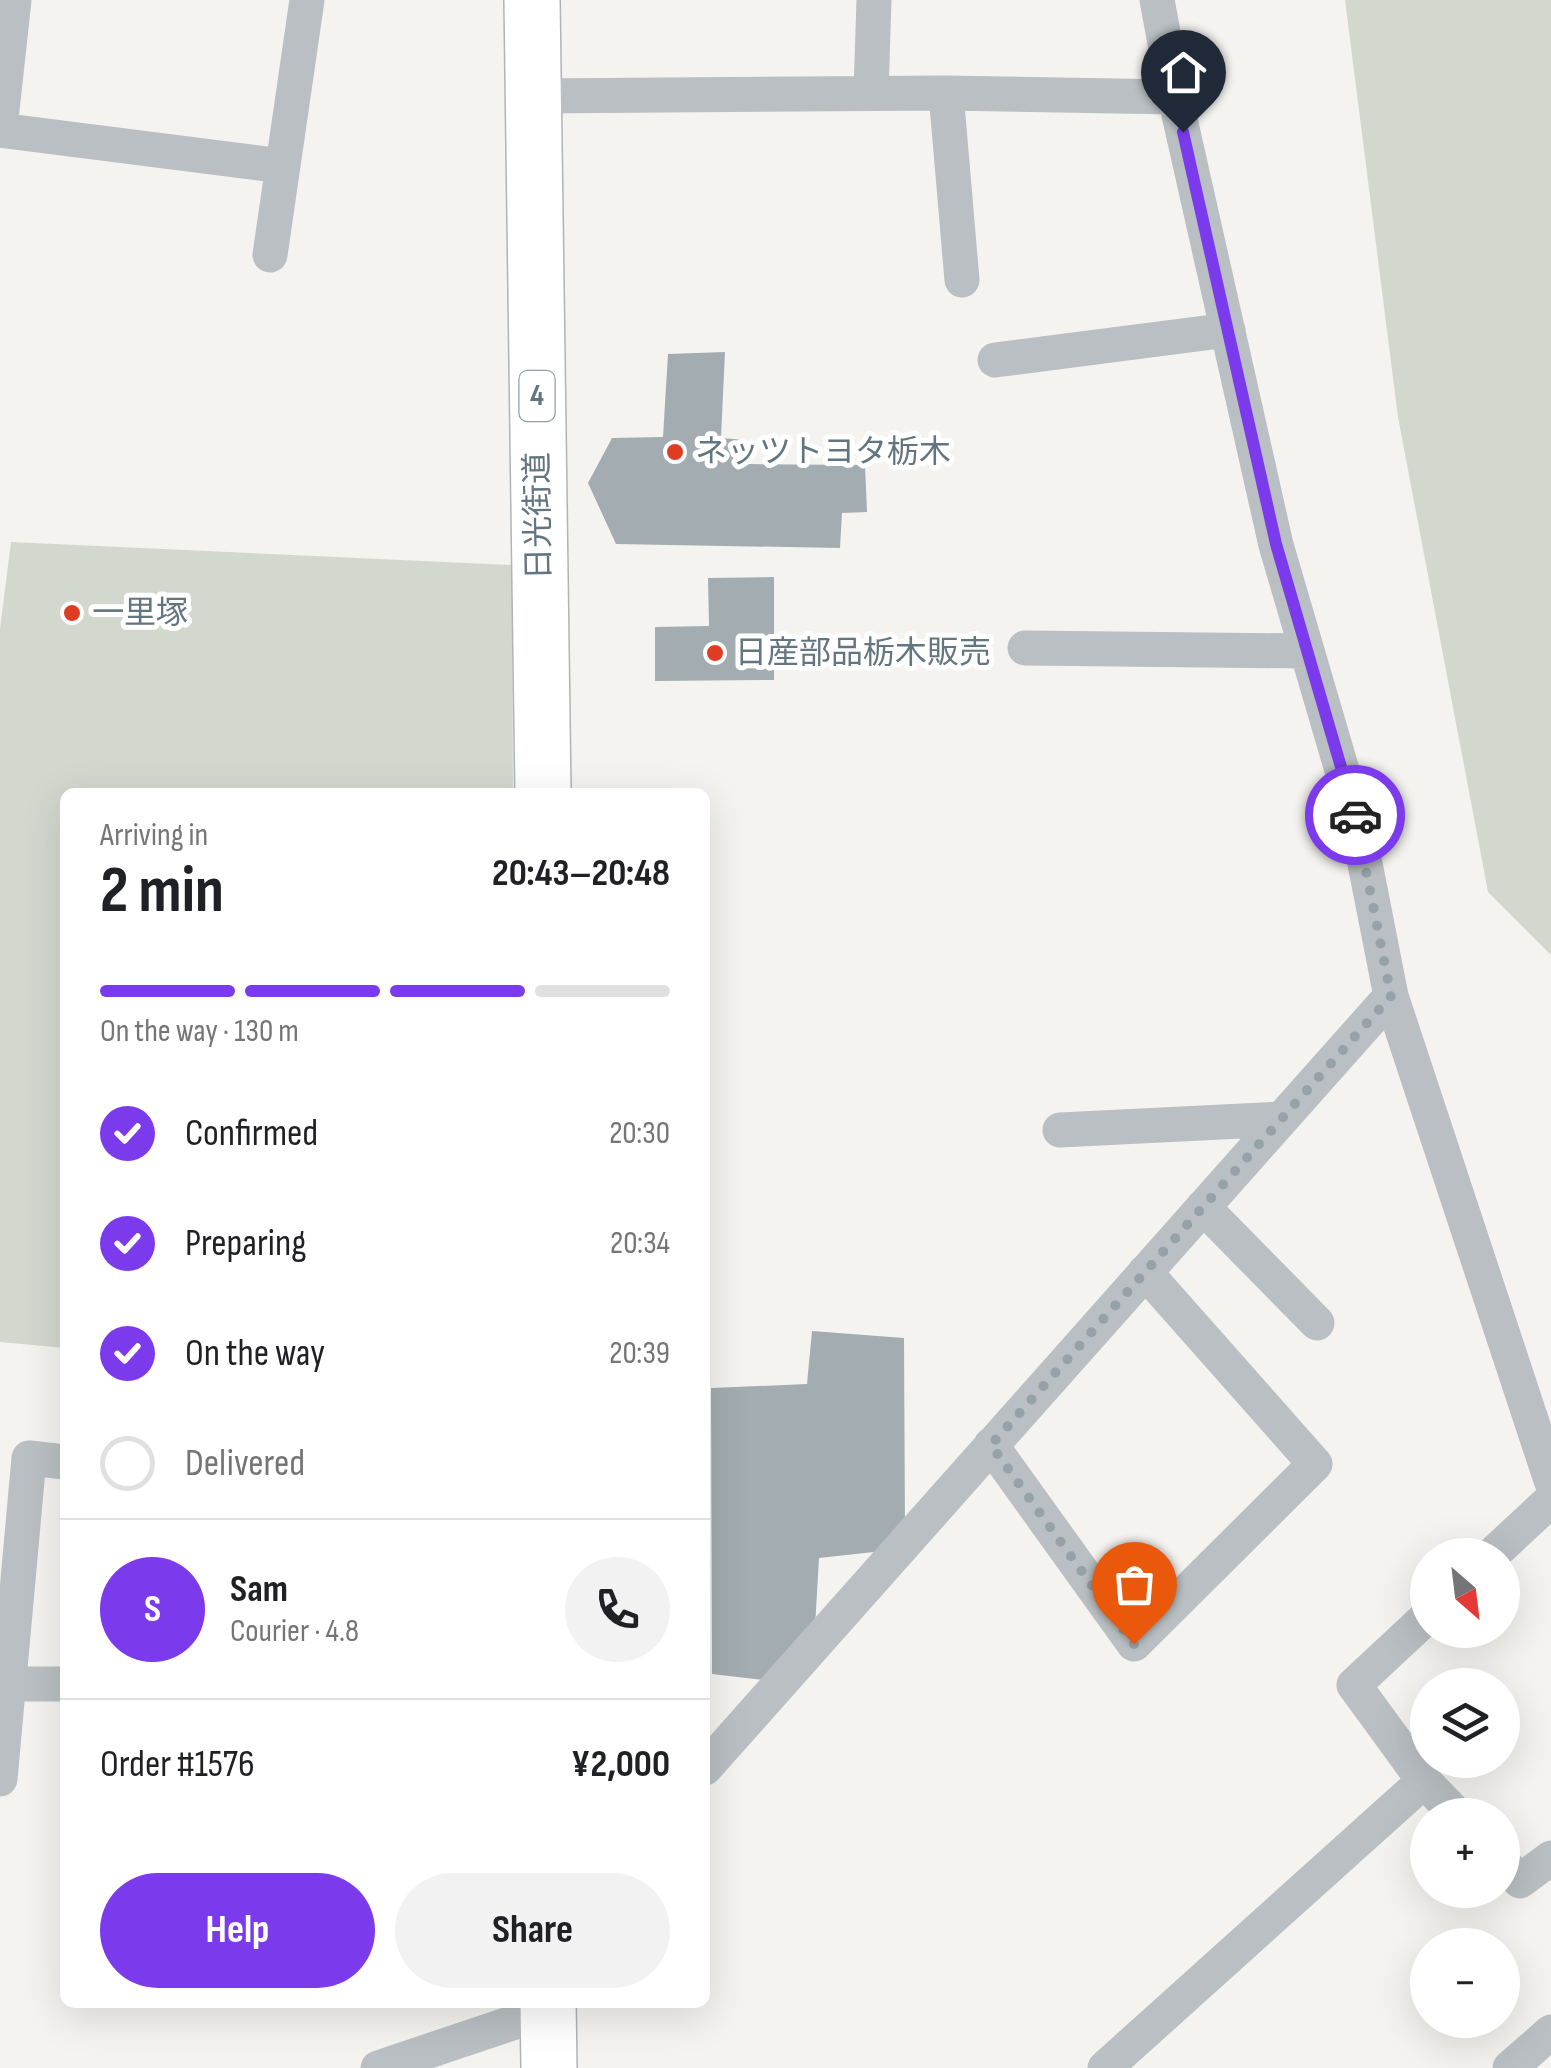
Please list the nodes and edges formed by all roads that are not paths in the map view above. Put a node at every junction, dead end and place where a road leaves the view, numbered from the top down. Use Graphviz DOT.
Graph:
graph roads {
  1 [pos="14,0"];
  2 [pos="307,0"];
  3 [pos="532,0"];
  4 [pos="874,0"];
  5 [pos="1157,0"];
  6 [pos="3,83"];
  7 [pos="946,92"];
  8 [pos="871,93"];
  9 [pos="533,96"];
  10 [pos="1175,97"];
  11 [pos="0,129"];
  12 [pos="283,166"];
  13 [pos="270,255"];
  14 [pos="962,280"];
  15 [pos="1228,330"];
  16 [pos="995,360"];
  17 [pos="1026,648"];
  18 [pos="1307,650"];
  19 [pos="543,788"];
  20 [pos="1391,996"];
  21 [pos="1281,1119"];
  22 [pos="1060,1130"];
  23 [pos="1204,1206"];
  24 [pos="1145,1272"];
  25 [pos="1317,1323"];
  26 [pos="991,1445"];
  27 [pos="60,1461"];
  28 [pos="1551,1480"];
  29 [pos="1551,1500"];
  30 [pos="1510,1538"];
  31 [pos="1410,1633"];
  32 [pos="60,1684"];
  33 [pos="4,1685"];
  34 [pos="710,1762"];
  35 [pos="0,1778"];
  36 [pos="1424,1780"];
  37 [pos="1441,1798"];
  38 [pos="1551,1858"];
  39 [pos="1520,1881"];
  40 [pos="545,2008"];
  41 [pos="548,2008"];
  42 [pos="1551,2032"];
  43 [pos="378,2068"];
  44 [pos="549,2068"];
  45 [pos="1105,2068"];
  46 [pos="1510,2068"];
  1 -- 6 [label="street"];
  2 -- 12 [label="street"];
  3 -- 9 [label="highway, 日光街道 / 4"];
  4 -- 8 [label="street"];
  5 -- 10 [label="street"];
  6 -- 11 [label="street"];
  7 -- 8 [label="street"];
  7 -- 10 [label="street"];
  7 -- 14 [label="street"];
  8 -- 9 [label="street"];
  9 -- 19 [label="highway, 日光街道 / 4"];
  10 -- 15 [label="street"];
  11 -- 12 [label="street"];
  12 -- 13 [label="street"];
  15 -- 16 [label="street"];
  15 -- 18 [label="street"];
  17 -- 18 [label="street"];
  18 -- 20 [label="street"];
  20 -- 21 [label="street"];
  20 -- 28 [label="street"];
  21 -- 22 [label="street"];
  21 -- 23 [label="street"];
  23 -- 24 [label="street"];
  23 -- 25 [label="street"];
  24 -- 26 [label="street"];
  24 -- 26 [label="street"];
  26 -- 34 [label="street"];
  27 -- 33 [label="street"];
  29 -- 30 [label="street"];
  31 -- 36 [label="street"];
  32 -- 33 [label="street"];
  33 -- 35 [label="street"];
  36 -- 37 [label="street"];
  36 -- 45 [label="street"];
  38 -- 39 [label="street"];
  40 -- 43 [label="street"];
  41 -- 44 [label="highway"];
  42 -- 46 [label="street"];
}
